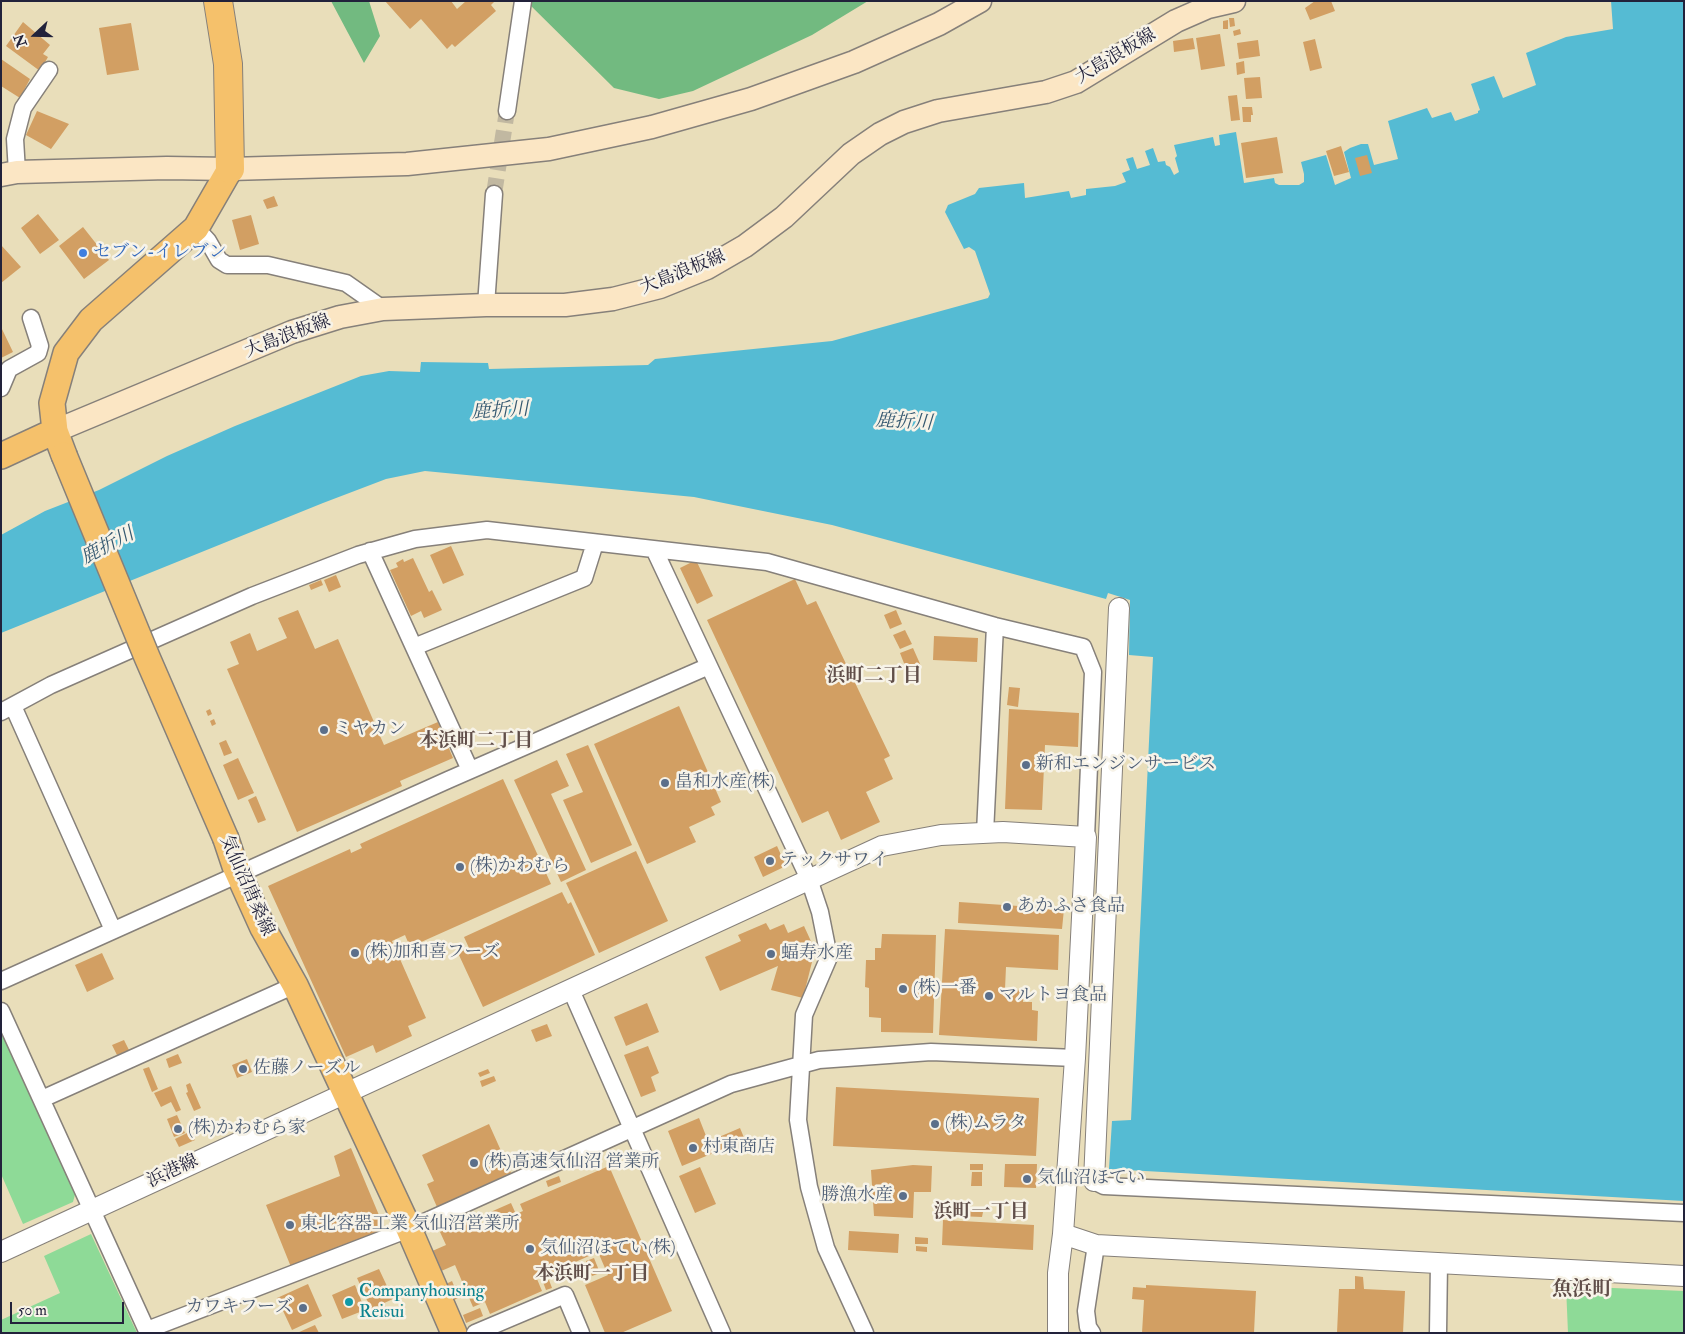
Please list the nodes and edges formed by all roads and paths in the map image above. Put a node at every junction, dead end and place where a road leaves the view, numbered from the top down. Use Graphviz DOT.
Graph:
graph roads {
  1 [pos="218,1"];
  2 [pos="523,1"];
  3 [pos="980,1"];
  4 [pos="1234,1"];
  5 [pos="49,70"];
  6 [pos="507,111"];
  7 [pos="230,168"];
  8 [pos="9,173"];
  9 [pos="494,194"];
  10 [pos="196,228"];
  11 [pos="486,305"];
  12 [pos="383,309"];
  13 [pos="31,318"];
  14 [pos="1,388"];
  15 [pos="55,432"];
  16 [pos="1,456"];
  17 [pos="595,543"];
  18 [pos="654,549"];
  19 [pos="370,551"];
  20 [pos="1119,608"];
  21 [pos="995,626"];
  22 [pos="414,647"];
  23 [pos="709,666"];
  24 [pos="7,709"];
  25 [pos="470,770"];
  26 [pos="985,833"];
  27 [pos="1086,837"];
  28 [pos="239,874"];
  29 [pos="810,879"];
  30 [pos="114,930"];
  31 [pos="1,980"];
  32 [pos="295,985"];
  33 [pos="571,990"];
  34 [pos="1,1011"];
  35 [pos="1075,1058"];
  36 [pos="801,1065"];
  37 [pos="346,1092"];
  38 [pos="42,1099"];
  39 [pos="632,1129"];
  40 [pos="1094,1180"];
  41 [pos="92,1210"];
  42 [pos="1684,1213"];
  43 [pos="409,1229"];
  44 [pos="1063,1234"];
  45 [pos="1096,1244"];
  46 [pos="1,1252"];
  47 [pos="1439,1262"];
  48 [pos="1684,1276"];
  49 [pos="147,1331"];
  50 [pos="454,1333"];
  51 [pos="475,1333"];
  52 [pos="581,1333"];
  53 [pos="722,1333"];
  54 [pos="864,1333"];
  55 [pos="1058,1333"];
  56 [pos="1092,1333"];
  57 [pos="1438,1333"];
  1 -- 7 [label="highway"];
  2 -- 6 [label="street"];
  3 -- 7 [label="main road"];
  4 -- 11 [label="main road, 大島浪板線"];
  5 -- 8 [label="street"];
  7 -- 8 [label="main road"];
  7 -- 10 [label="main road, 気仙沼唐桑線"];
  9 -- 11 [label="street"];
  10 -- 12 [label="street"];
  10 -- 15 [label="main road, 気仙沼唐桑線"];
  11 -- 12 [label="main road, 大島浪板線"];
  12 -- 15 [label="main road, 大島浪板線"];
  13 -- 14 [label="street"];
  15 -- 16 [label="main road"];
  15 -- 28 [label="main road, 気仙沼唐桑線, bridge"];
  17 -- 18 [label="street"];
  17 -- 19 [label="street"];
  17 -- 22 [label="street"];
  18 -- 21 [label="street"];
  18 -- 23 [label="street"];
  19 -- 22 [label="street"];
  19 -- 24 [label="street"];
  20 -- 40 [label="street"];
  21 -- 26 [label="street"];
  21 -- 27 [label="street"];
  22 -- 25 [label="street"];
  23 -- 25 [label="street"];
  23 -- 29 [label="street"];
  24 -- 30 [label="street"];
  25 -- 28 [label="street"];
  26 -- 27 [label="street, 浜港線"];
  26 -- 29 [label="street, 浜港線"];
  27 -- 35 [label="street"];
  28 -- 30 [label="street"];
  28 -- 32 [label="main road, 気仙沼唐桑線"];
  29 -- 33 [label="street, 浜港線"];
  29 -- 36 [label="street"];
  30 -- 31 [label="street"];
  32 -- 37 [label="main road, 気仙沼唐桑線"];
  32 -- 38 [label="street"];
  33 -- 37 [label="street, 浜港線"];
  33 -- 39 [label="street"];
  34 -- 38 [label="street"];
  35 -- 36 [label="street"];
  35 -- 44 [label="street"];
  36 -- 39 [label="street"];
  36 -- 54 [label="street"];
  37 -- 41 [label="street, 浜港線"];
  37 -- 43 [label="main road, 気仙沼唐桑線"];
  38 -- 41 [label="street"];
  39 -- 43 [label="street"];
  39 -- 53 [label="street"];
  40 -- 42 [label="street"];
  41 -- 46 [label="street, 浜港線"];
  41 -- 49 [label="street"];
  43 -- 49 [label="street"];
  43 -- 50 [label="main road, 気仙沼唐桑線"];
  44 -- 45 [label="street"];
  44 -- 55 [label="street"];
  45 -- 47 [label="street"];
  45 -- 56 [label="street"];
  47 -- 48 [label="street"];
  47 -- 57 [label="street"];
  51 -- 52 [label="street"];
}
